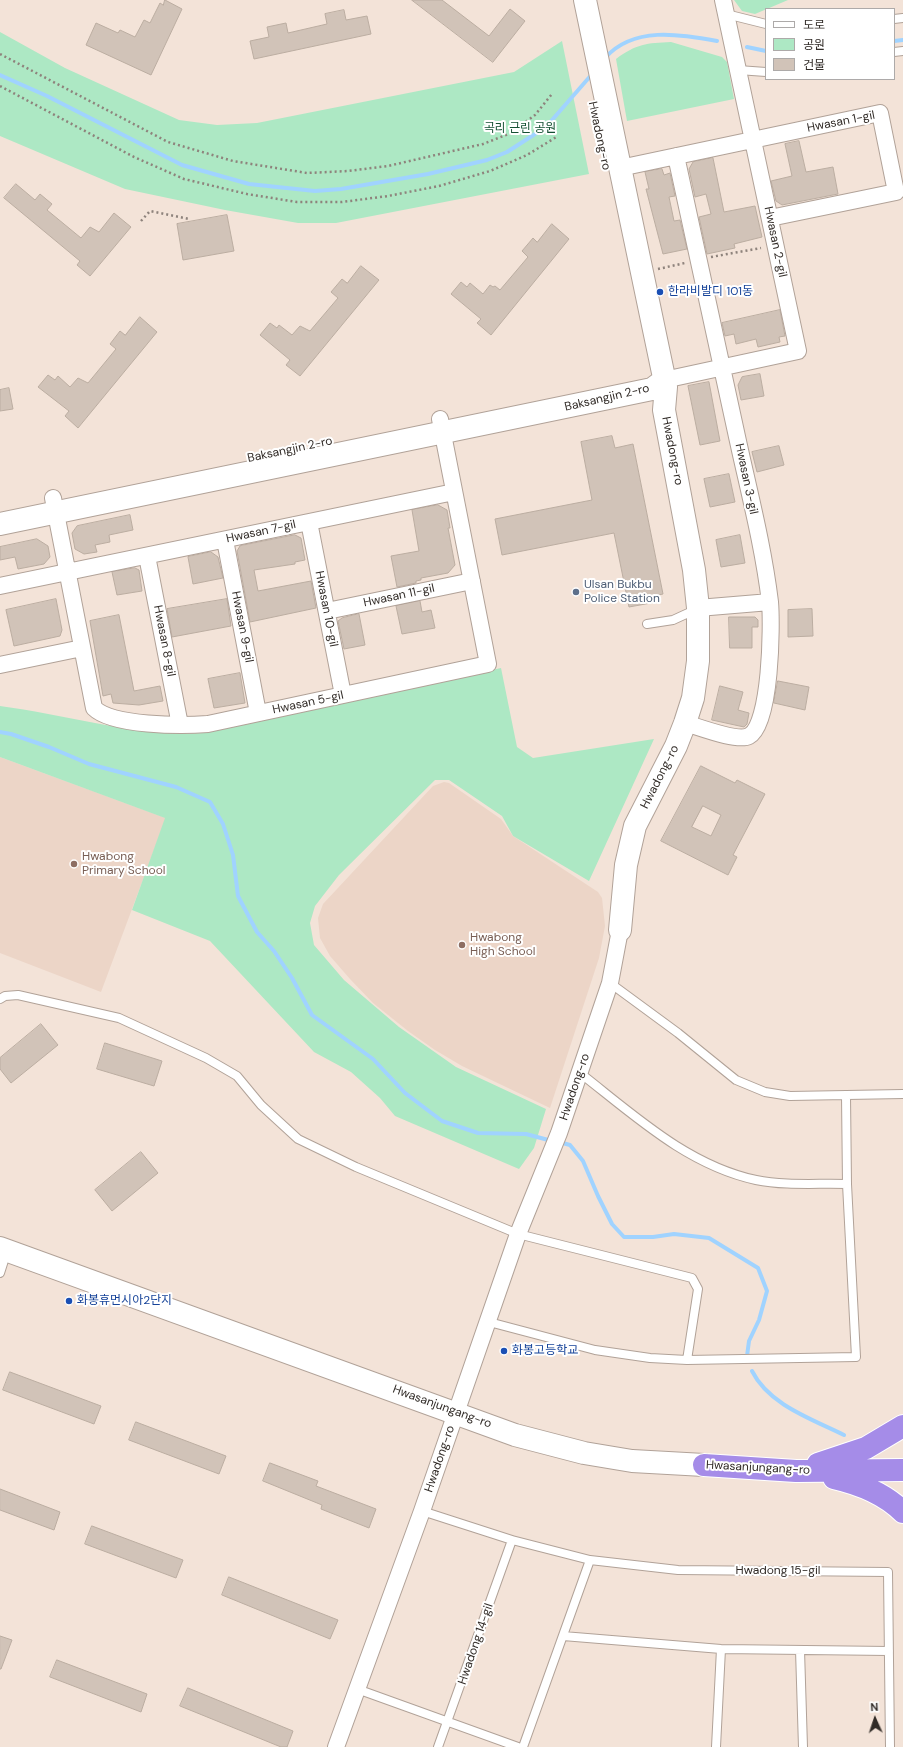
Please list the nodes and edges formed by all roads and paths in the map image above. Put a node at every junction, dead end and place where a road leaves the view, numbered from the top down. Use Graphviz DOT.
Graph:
graph roads {
  1 [pos="571,0"];
  2 [pos="585,0"];
  3 [pos="724,7"];
  4 [pos="765,24"];
  5 [pos="0,54"];
  6 [pos="591,62"];
  7 [pos="738,70"];
  8 [pos="765,72"];
  9 [pos="0,86"];
  10 [pos="597,89"];
  11 [pos="552,94"];
  12 [pos="558,136"];
  13 [pos="753,140"];
  14 [pos="676,156"];
  15 [pos="620,168"];
  16 [pos="770,218"];
  17 [pos="189,219"];
  18 [pos="141,221"];
  19 [pos="775,246"];
  20 [pos="699,260"];
  21 [pos="654,270"];
  22 [pos="722,367"];
  23 [pos="655,382"];
  24 [pos="441,426"];
  25 [pos="454,492"];
  26 [pos="54,505"];
  27 [pos="0,509"];
  28 [pos="310,522"];
  29 [pos="0,524"];
  30 [pos="225,540"];
  31 [pos="147,556"];
  32 [pos="67,572"];
  33 [pos="472,581"];
  34 [pos="0,586"];
  35 [pos="770,602"];
  36 [pos="698,608"];
  37 [pos="327,611"];
  38 [pos="647,624"];
  39 [pos="82,648"];
  40 [pos="0,665"];
  41 [pos="343,695"];
  42 [pos="258,713"];
  43 [pos="685,723"];
  44 [pos="180,726"];
  45 [pos="620,930"];
  46 [pos="610,984"];
  47 [pos="0,999"];
  48 [pos="580,1073"];
  49 [pos="903,1094"];
  50 [pos="846,1096"];
  51 [pos="847,1184"];
  52 [pos="518,1234"];
  53 [pos="4,1249"];
  54 [pos="0,1273"];
  55 [pos="489,1322"];
  56 [pos="687,1360"];
  57 [pos="456,1412"];
  58 [pos="903,1426"];
  59 [pos="704,1465"];
  60 [pos="903,1470"];
  61 [pos="796,1471"];
  62 [pos="422,1510"];
  63 [pos="903,1512"];
  64 [pos="512,1540"];
  65 [pos="590,1560"];
  66 [pos="563,1636"];
  67 [pos="721,1649"];
  68 [pos="800,1650"];
  69 [pos="889,1651"];
  70 [pos="357,1689"];
  71 [pos="449,1722"];
  72 [pos="336,1747"];
  73 [pos="438,1747"];
  74 [pos="518,1747"];
  75 [pos="523,1747"];
  76 [pos="716,1747"];
  77 [pos="803,1747"];
  78 [pos="890,1747"];
  1 -- 6 [label="street, Hwadong-ro"];
  2 -- 6 [label="street, Hwadong-ro"];
  3 -- 4 [label="lane"];
  3 -- 7 [label="street, Hwasan 2-gil"];
  5 -- 11 [label="path"];
  6 -- 10 [label="street, Hwadong-ro"];
  7 -- 8 [label="lane"];
  7 -- 13 [label="street, Hwasan 2-gil"];
  9 -- 12 [label="path"];
  10 -- 15 [label="street, Hwadong-ro"];
  10 -- 23 [label="street, Hwadong-ro"];
  13 -- 14 [label="street, Hwasan 1-gil"];
  13 -- 16 [label="street, Hwasan 2-gil"];
  13 -- 16 [label="street, Hwasan 1-gil"];
  14 -- 15 [label="street, Hwasan 1-gil"];
  14 -- 20 [label="street, Hwasan 3-gil"];
  15 -- 23 [label="street, Hwadong-ro"];
  16 -- 19 [label="street, Hwasan 2-gil"];
  17 -- 18 [label="path"];
  19 -- 20 [label="path"];
  19 -- 22 [label="street, Hwasan 2-gil"];
  20 -- 21 [label="path"];
  20 -- 22 [label="street, Hwasan 3-gil"];
  22 -- 23 [label="street, Hwasan 2-gil"];
  22 -- 35 [label="street, Hwasan 3-gil"];
  23 -- 24 [label="street, Baksangjin 2-ro"];
  23 -- 36 [label="street, Hwadong-ro"];
  24 -- 25 [label="street, Hwasan 5-gil"];
  24 -- 26 [label="street, Baksangjin 2-ro"];
  25 -- 28 [label="street, Hwasan 7-gil"];
  25 -- 33 [label="street, Hwasan 5-gil"];
  26 -- 27 [label="street, Baksangjin 2-ro"];
  26 -- 29 [label="street, Baksangjin 2-ro"];
  26 -- 32 [label="street, Hwasan 5-gil"];
  28 -- 30 [label="street, Hwasan 7-gil"];
  28 -- 37 [label="street, Hwasan 10-gil"];
  30 -- 31 [label="street, Hwasan 7-gil"];
  30 -- 42 [label="street, Hwasan 9-gil"];
  31 -- 32 [label="street, Hwasan 7-gil"];
  31 -- 44 [label="street, Hwasan 8-gil"];
  32 -- 34 [label="street, Hwasan 7-gil"];
  32 -- 39 [label="street, Hwasan 5-gil"];
  33 -- 37 [label="street, Hwasan 11-gil"];
  33 -- 41 [label="street, Hwasan 5-gil"];
  35 -- 36 [label="street"];
  35 -- 43 [label="street, Hwasan 3-gil"];
  36 -- 38 [label="lane"];
  36 -- 43 [label="street, Hwadong-ro"];
  37 -- 41 [label="street, Hwasan 10-gil"];
  39 -- 40 [label="street"];
  39 -- 44 [label="street, Hwasan 5-gil"];
  41 -- 42 [label="street, Hwasan 5-gil"];
  42 -- 44 [label="street, Hwasan 5-gil"];
  43 -- 45 [label="street, Hwadong-ro"];
  45 -- 46 [label="street, Hwadong-ro"];
  46 -- 48 [label="street, Hwadong-ro"];
  46 -- 50 [label="lane"];
  47 -- 52 [label="lane"];
  48 -- 51 [label="lane"];
  48 -- 52 [label="street, Hwadong-ro"];
  49 -- 50 [label="lane"];
  50 -- 51 [label="lane"];
  51 -- 56 [label="lane"];
  52 -- 55 [label="street, Hwadong-ro"];
  52 -- 56 [label="lane"];
  53 -- 54 [label="lane"];
  53 -- 57 [label="street, Hwasanjungang-ro"];
  55 -- 56 [label="lane"];
  55 -- 57 [label="street, Hwadong-ro"];
  57 -- 59 [label="street, Hwasanjungang-ro"];
  57 -- 62 [label="street, Hwadong-ro"];
  58 -- 61 [label="highway"];
  59 -- 61 [label="highway, Hwasanjungang-ro"];
  60 -- 61 [label="highway, Hwasanjungang-ro"];
  61 -- 63 [label="highway"];
  62 -- 64 [label="lane, Hwadong 15-gil"];
  62 -- 70 [label="street, Hwadong-ro"];
  64 -- 65 [label="lane, Hwadong 15-gil"];
  64 -- 71 [label="lane, Hwadong 14-gil"];
  65 -- 66 [label="lane"];
  65 -- 69 [label="lane, Hwadong 15-gil"];
  66 -- 67 [label="lane"];
  66 -- 75 [label="lane"];
  67 -- 68 [label="lane"];
  67 -- 76 [label="lane"];
  68 -- 69 [label="lane"];
  68 -- 77 [label="lane"];
  69 -- 78 [label="lane, Hwadong 15-gil"];
  70 -- 71 [label="lane"];
  70 -- 72 [label="street, Hwadong-ro"];
  71 -- 73 [label="lane, Hwadong 14-gil"];
  71 -- 74 [label="lane"];
}
